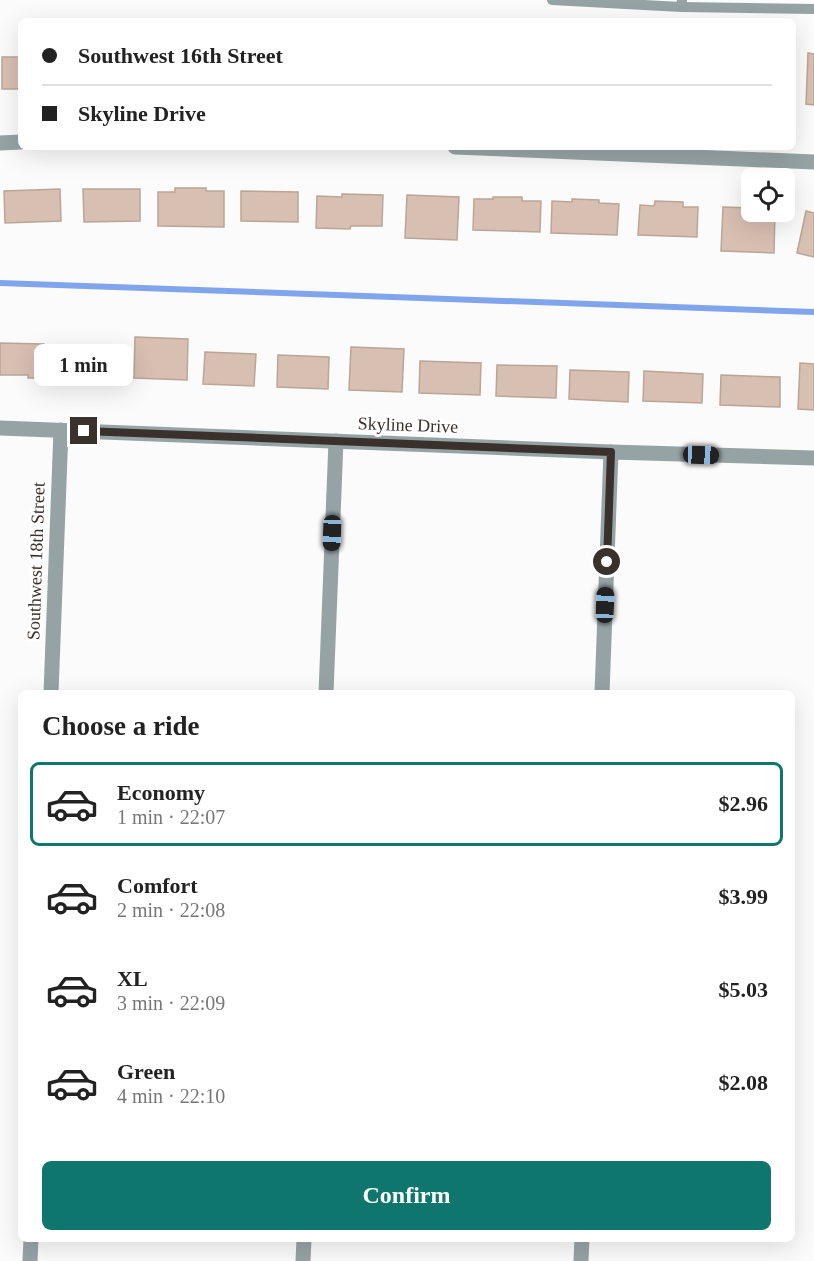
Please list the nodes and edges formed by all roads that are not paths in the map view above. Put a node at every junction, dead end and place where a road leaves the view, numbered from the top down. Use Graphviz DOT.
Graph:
graph roads {
  1 [pos="552,0"];
  2 [pos="682,4"];
  3 [pos="814,9"];
  4 [pos="18,142"];
  5 [pos="0,143"];
  6 [pos="527,150"];
  7 [pos="814,162"];
  8 [pos="0,428"];
  9 [pos="61,430"];
  10 [pos="336,441"];
  11 [pos="611,452"];
  12 [pos="814,458"];
  13 [pos="51,690"];
  14 [pos="326,690"];
  15 [pos="602,690"];
  16 [pos="31,1242"];
  17 [pos="304,1242"];
  18 [pos="582,1242"];
  19 [pos="30,1261"];
  20 [pos="303,1261"];
  21 [pos="581,1261"];
  1 -- 2 [label="lane"];
  2 -- 3 [label="lane"];
  4 -- 5 [label="street"];
  6 -- 7 [label="street"];
  8 -- 9 [label="street, Skyline Drive"];
  9 -- 10 [label="street, Skyline Drive"];
  9 -- 13 [label="street, Southwest 18th Street"];
  10 -- 11 [label="street, Skyline Drive"];
  10 -- 14 [label="street"];
  11 -- 12 [label="street, Skyline Drive"];
  11 -- 15 [label="street"];
  16 -- 19 [label="street"];
  17 -- 20 [label="street"];
  18 -- 21 [label="street"];
}
